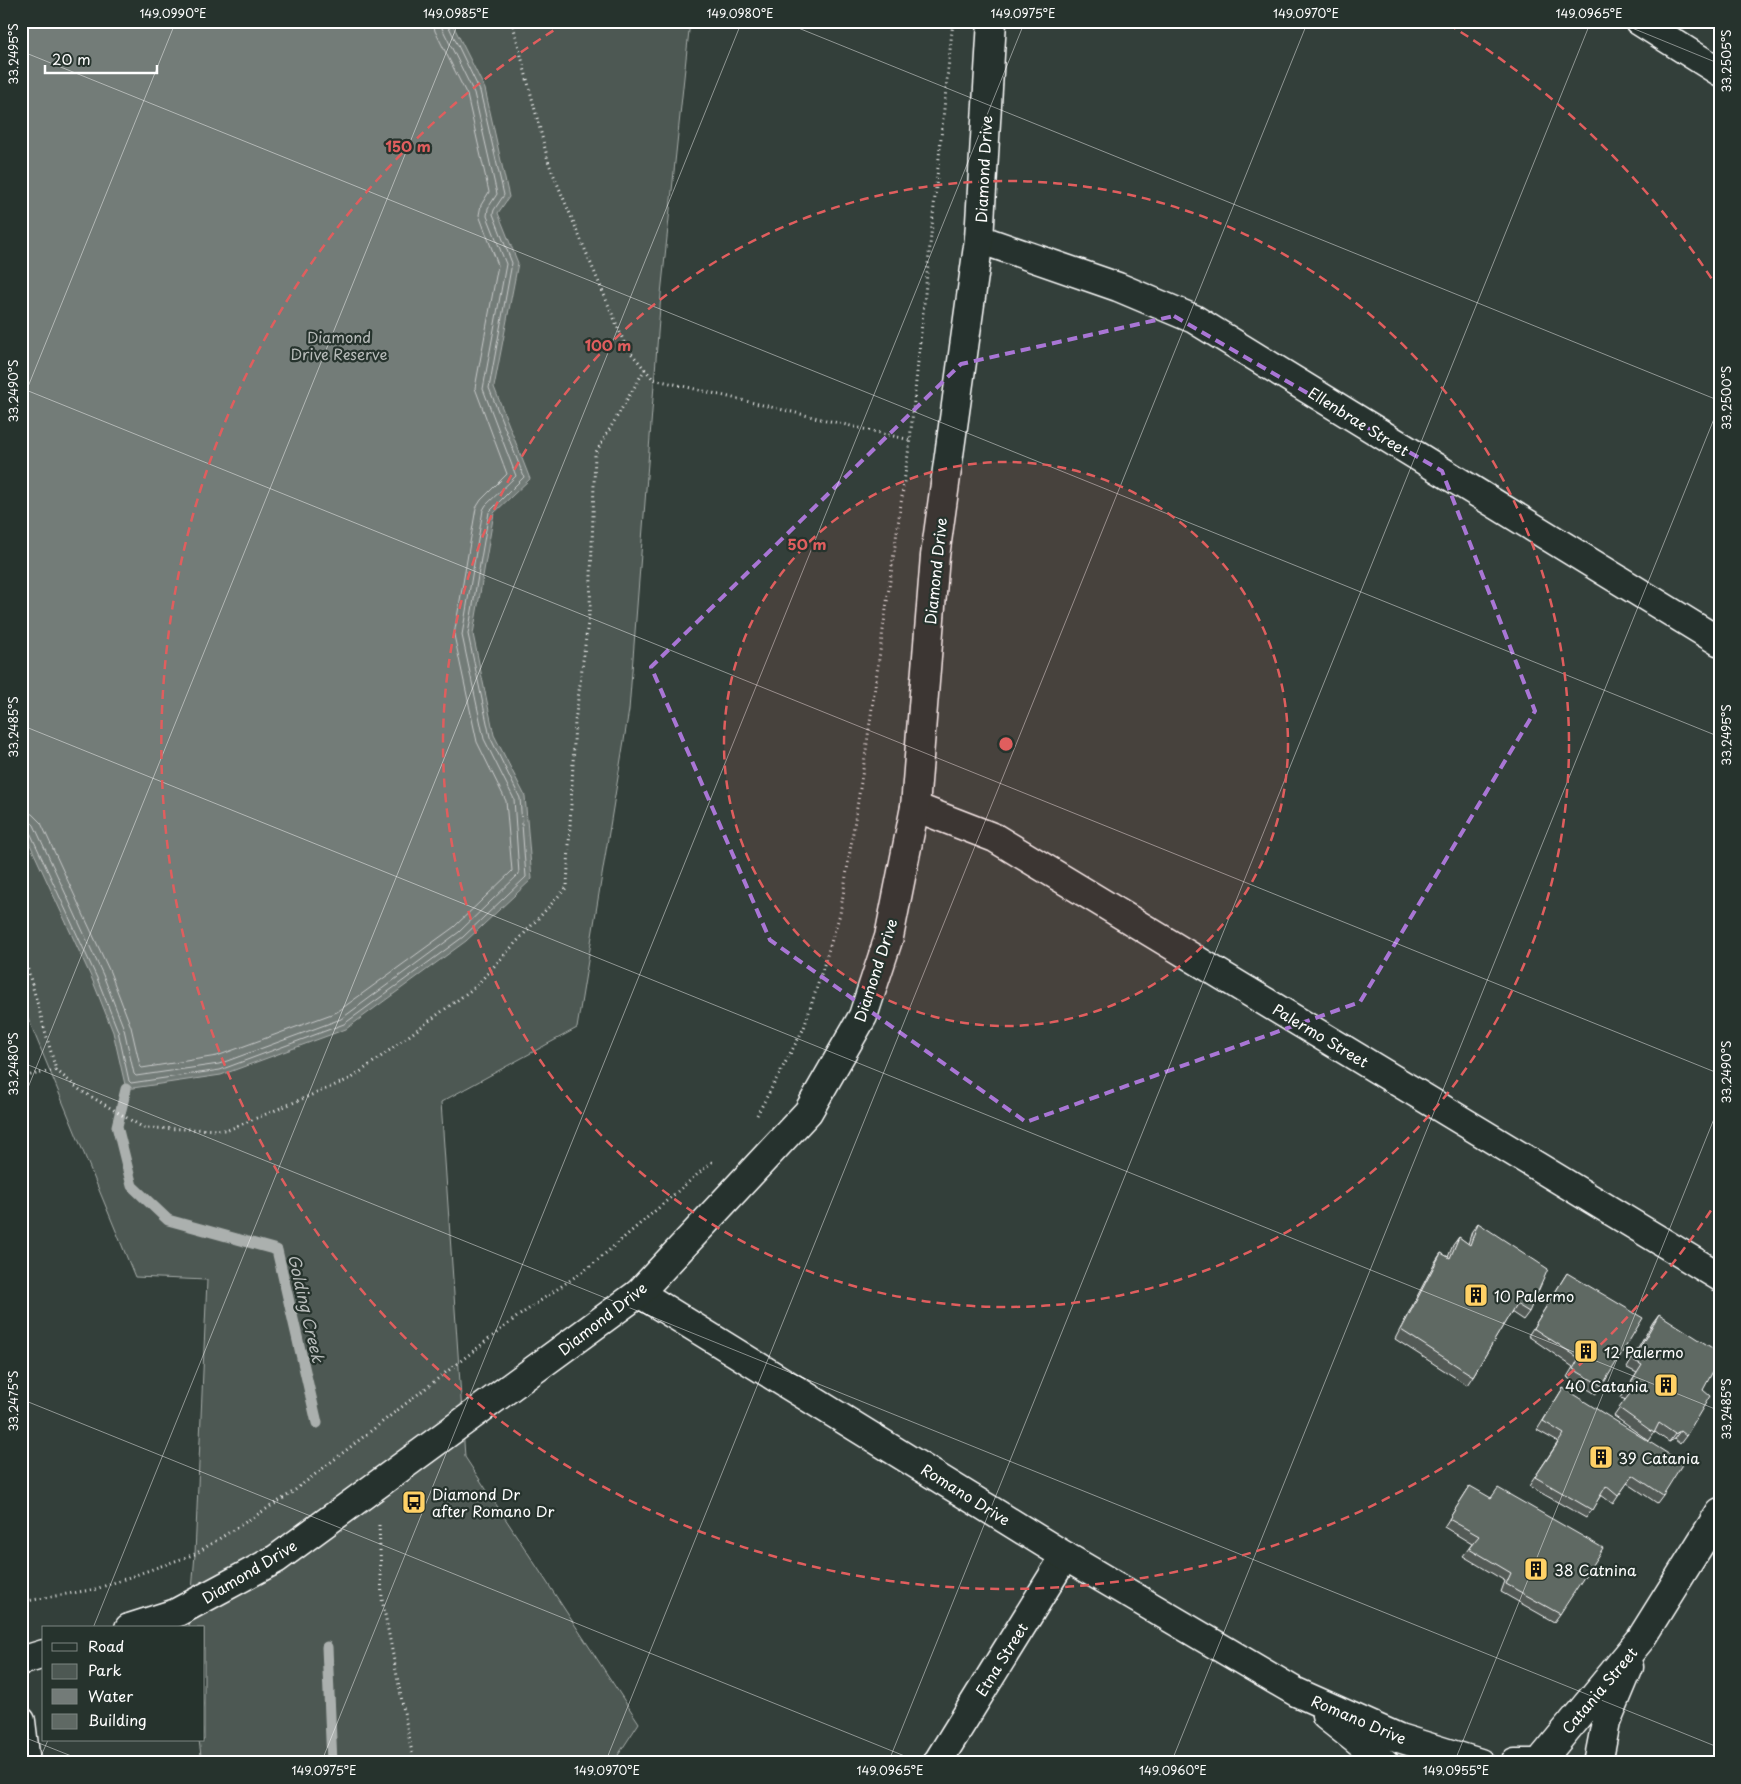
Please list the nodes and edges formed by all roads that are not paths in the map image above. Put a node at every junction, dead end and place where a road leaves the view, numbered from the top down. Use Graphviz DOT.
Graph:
graph roads {
  1 [pos="992,21"];
  2 [pos="1639,21"];
  3 [pos="1720,72"];
  4 [pos="979,239"];
  5 [pos="1720,642"];
  6 [pos="915,807"];
  7 [pos="1720,1277"];
  8 [pos="639,1293"];
  9 [pos="1720,1512"];
  10 [pos="1065,1556"];
  11 [pos="135,1626"];
  12 [pos="1640,1640"];
  13 [pos="42,1655"];
  14 [pos="21,1661"];
  15 [pos="1296,1692"];
  16 [pos="21,1721"];
  17 [pos="26,1763"];
  18 [pos="937,1763"];
  19 [pos="1385,1763"];
  20 [pos="1480,1763"];
  21 [pos="1514,1763"];
  22 [pos="1533,1763"];
  23 [pos="1539,1763"];
  24 [pos="1598,1763"];
  1 -- 4 [label="street, Diamond Drive"];
  2 -- 3 [label="street"];
  4 -- 5 [label="street, Ellenbrae Street"];
  4 -- 6 [label="street, Diamond Drive"];
  6 -- 7 [label="street, Palermo Street"];
  6 -- 8 [label="street, Diamond Drive"];
  8 -- 10 [label="street, Romano Drive"];
  8 -- 11 [label="street, Diamond Drive"];
  9 -- 12 [label="street, Catania Street"];
  10 -- 15 [label="street, Romano Drive"];
  10 -- 18 [label="street, Etna Street"];
  12 -- 23 [label="street, Catania Street"];
  12 -- 24 [label="street, Catania Street"];
  13 -- 14 [label="street"];
  15 -- 19 [label="street, Romano Drive"];
  15 -- 20 [label="street, Romano Drive"];
  16 -- 17 [label="street"];
  21 -- 22 [label="street"];
}
